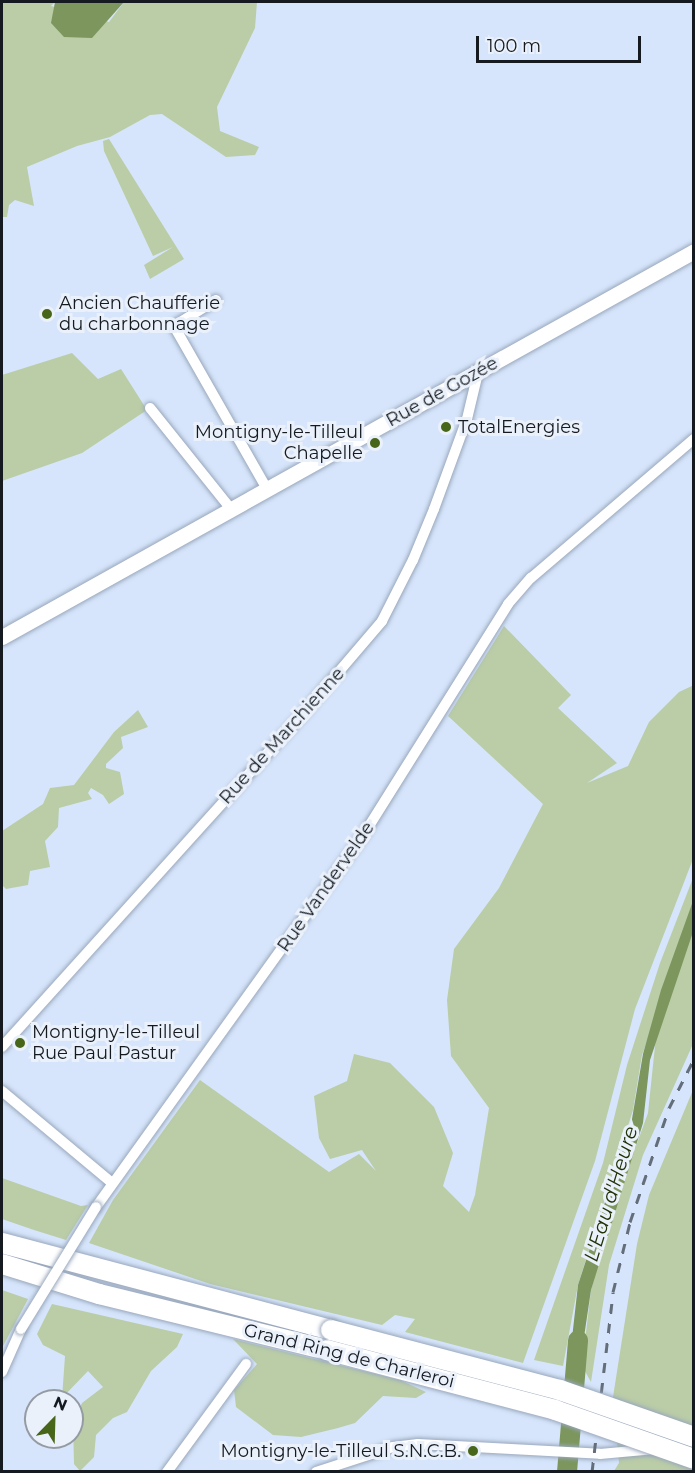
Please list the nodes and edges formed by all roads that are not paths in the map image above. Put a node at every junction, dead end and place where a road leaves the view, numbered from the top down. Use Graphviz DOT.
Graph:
graph roads {
  1 [pos="693,251"];
  2 [pos="216,300"];
  3 [pos="478,373"];
  4 [pos="150,408"];
  5 [pos="693,439"];
  6 [pos="267,489"];
  7 [pos="231,509"];
  8 [pos="2,637"];
  9 [pos="2,1047"];
  10 [pos="2,1091"];
  11 [pos="112,1183"];
  12 [pos="2,1243"];
  13 [pos="2,1264"];
  14 [pos="246,1364"];
  15 [pos="2,1372"];
  16 [pos="693,1438"];
  17 [pos="693,1459"];
  18 [pos="167,1472"];
  19 [pos="316,1472"];
  1 -- 3 [label="main road, Rue de Gozée"];
  2 -- 6 [label="street"];
  3 -- 6 [label="main road, Rue de Gozée"];
  3 -- 9 [label="street, Rue de Marchienne"];
  4 -- 7 [label="street"];
  5 -- 11 [label="street, Rue Vandervelde"];
  6 -- 7 [label="main road, Rue de Gozée"];
  7 -- 8 [label="main road, Rue de Gozée"];
  10 -- 11 [label="street"];
  11 -- 15 [label="street, Rue Vandervelde, bridge"];
  12 -- 16 [label="highway, Grand Ring de Charleroi, bridge"];
  13 -- 17 [label="highway, Grand Ring de Charleroi, bridge"];
  14 -- 18 [label="street"];
  16 -- 19 [label="street"];
}
